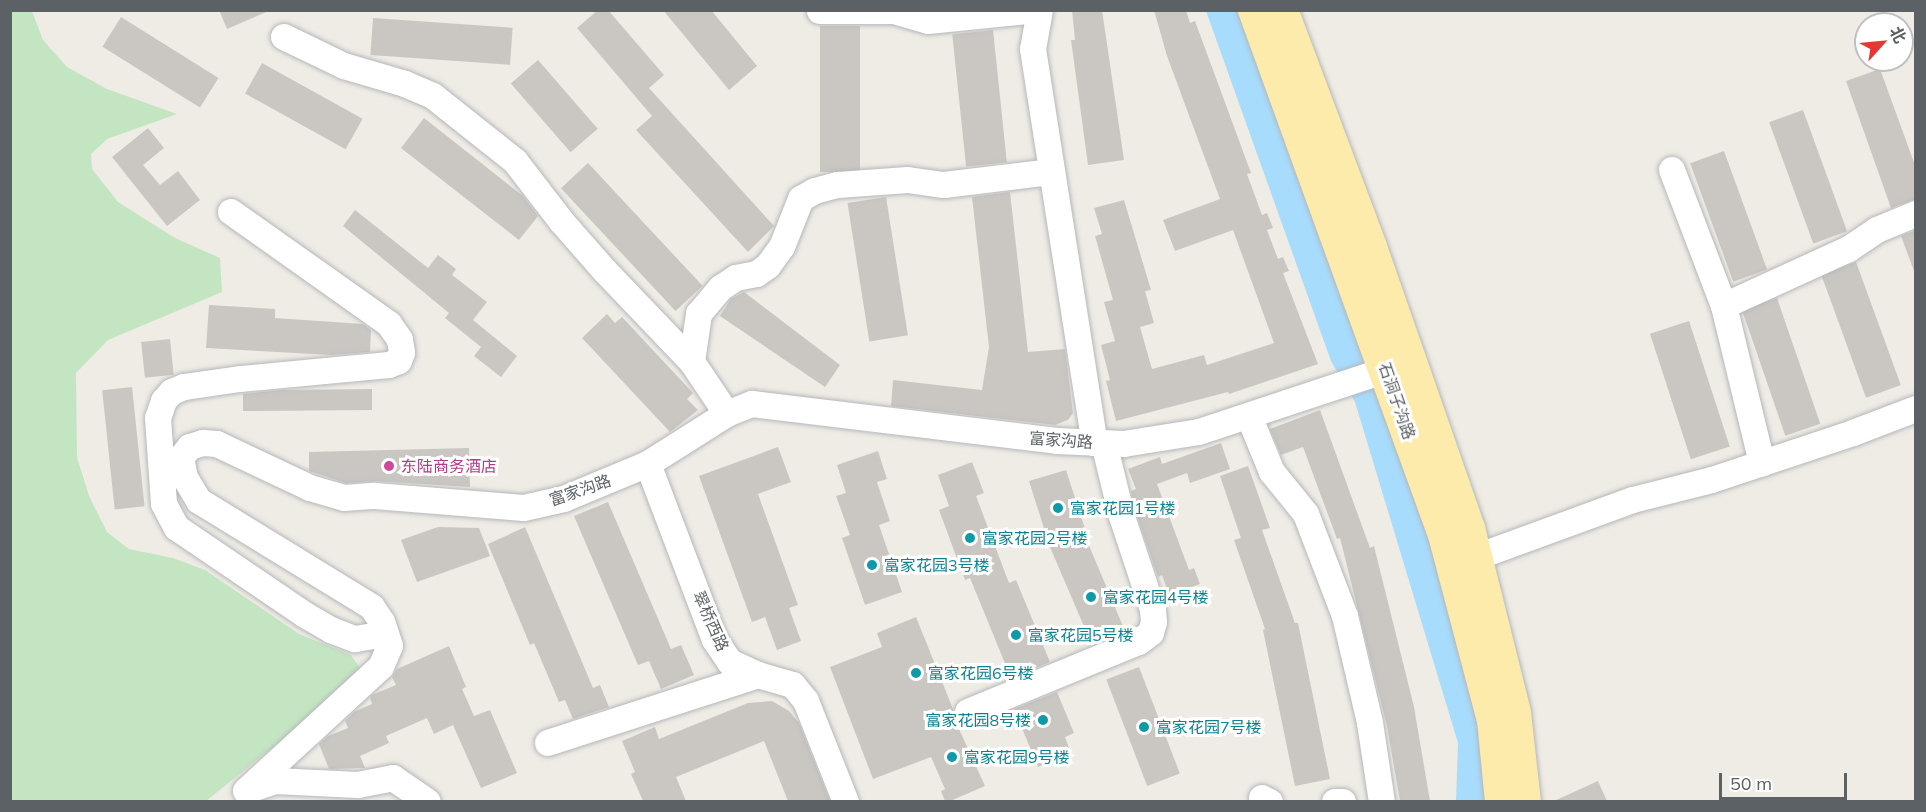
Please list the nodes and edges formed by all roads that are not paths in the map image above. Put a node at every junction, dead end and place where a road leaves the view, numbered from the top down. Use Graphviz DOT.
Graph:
graph roads {
  1 [pos="1040,10"];
  2 [pos="1254,10"];
  3 [pos="1282,10"];
  4 [pos="820,11"];
  5 [pos="284,37"];
  6 [pos="1672,170"];
  7 [pos="1052,172"];
  8 [pos="231,212"];
  9 [pos="1916,214"];
  10 [pos="1724,306"];
  11 [pos="692,362"];
  12 [pos="1383,371"];
  13 [pos="1916,409"];
  14 [pos="727,414"];
  15 [pos="1249,416"];
  16 [pos="1100,443"];
  17 [pos="1762,463"];
  18 [pos="648,464"];
  19 [pos="1477,557"];
  20 [pos="386,634"];
  21 [pos="758,675"];
  22 [pos="968,712"];
  23 [pos="548,743"];
  24 [pos="240,796"];
  25 [pos="428,801"];
  26 [pos="846,801"];
  27 [pos="1335,801"];
  28 [pos="1343,801"];
  29 [pos="1382,801"];
  30 [pos="1501,801"];
  31 [pos="1525,801"];
  1 -- 4 [label="street"];
  1 -- 7 [label="street"];
  2 -- 12 [label="main road, 石洞子沟路"];
  3 -- 19 [label="main road, 石洞子沟路"];
  5 -- 11 [label="street"];
  6 -- 10 [label="street"];
  7 -- 11 [label="street"];
  7 -- 16 [label="street"];
  8 -- 20 [label="street"];
  9 -- 10 [label="street"];
  10 -- 17 [label="street"];
  11 -- 14 [label="street"];
  12 -- 15 [label="street, 富家沟路"];
  12 -- 30 [label="main road, 石洞子沟路"];
  13 -- 17 [label="street"];
  14 -- 16 [label="street, 富家沟路"];
  14 -- 18 [label="street, 富家沟路"];
  15 -- 16 [label="street, 富家沟路"];
  15 -- 29 [label="street"];
  16 -- 22 [label="street"];
  17 -- 19 [label="street"];
  18 -- 20 [label="street, 富家沟路"];
  18 -- 21 [label="street, 翠桥西路"];
  19 -- 31 [label="main road, 石洞子沟路"];
  20 -- 24 [label="street"];
  21 -- 23 [label="street"];
  21 -- 26 [label="street, 翠桥西路"];
  24 -- 25 [label="street"];
  27 -- 28 [label="street"];
}
